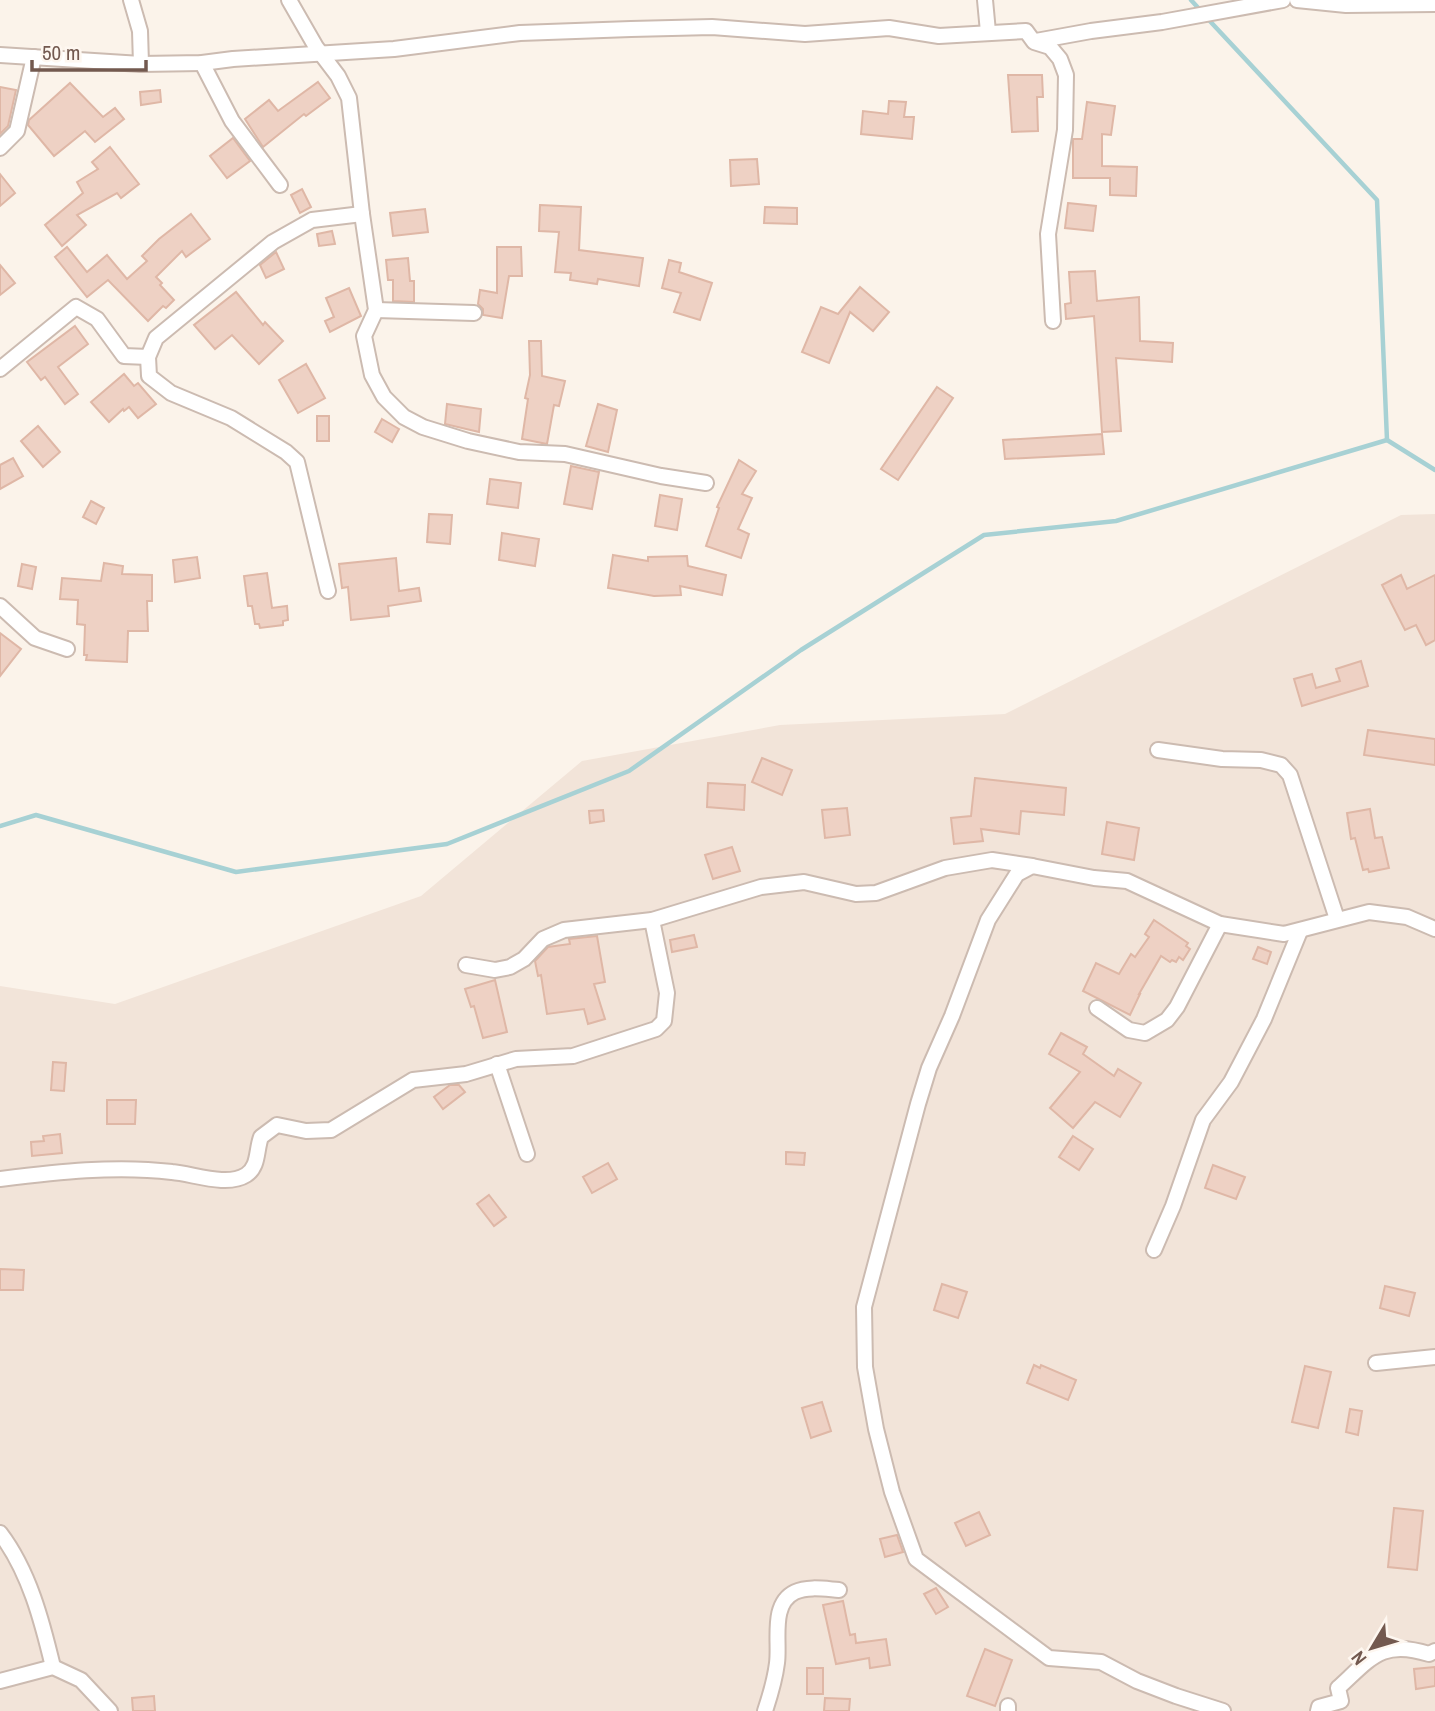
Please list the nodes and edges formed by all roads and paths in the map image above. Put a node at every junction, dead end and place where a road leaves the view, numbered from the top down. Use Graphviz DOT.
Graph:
graph roads {
  1 [pos="131,0"];
  2 [pos="289,0"];
  3 [pos="985,0"];
  4 [pos="1283,0"];
  5 [pos="1297,0"];
  6 [pos="1435,4"];
  7 [pos="988,33"];
  8 [pos="1034,41"];
  9 [pos="322,52"];
  10 [pos="0,55"];
  11 [pos="34,57"];
  12 [pos="202,63"];
  13 [pos="141,64"];
  14 [pos="0,148"];
  15 [pos="280,185"];
  16 [pos="362,214"];
  17 [pos="376,310"];
  18 [pos="474,313"];
  19 [pos="1053,321"];
  20 [pos="148,356"];
  21 [pos="0,369"];
  22 [pos="706,483"];
  23 [pos="328,591"];
  24 [pos="0,606"];
  25 [pos="67,649"];
  26 [pos="1158,750"];
  27 [pos="1032,866"];
  28 [pos="1337,919"];
  29 [pos="652,920"];
  30 [pos="1220,924"];
  31 [pos="1435,929"];
  32 [pos="1300,931"];
  33 [pos="466,965"];
  34 [pos="1097,1008"];
  35 [pos="497,1064"];
  36 [pos="527,1154"];
  37 [pos="0,1178"];
  38 [pos="1154,1250"];
  39 [pos="1435,1357"];
  40 [pos="1376,1363"];
  41 [pos="0,1533"];
  42 [pos="839,1590"];
  43 [pos="1435,1651"];
  44 [pos="53,1667"];
  45 [pos="0,1681"];
  46 [pos="110,1711"];
  47 [pos="765,1711"];
  48 [pos="1223,1711"];
  49 [pos="1318,1711"];
  1 -- 13 [label="street"];
  2 -- 9 [label="street"];
  3 -- 7 [label="street"];
  4 -- 8 [label="street"];
  5 -- 6 [label="street"];
  7 -- 8 [label="street"];
  7 -- 9 [label="street"];
  8 -- 19 [label="street"];
  9 -- 12 [label="street"];
  9 -- 16 [label="street"];
  10 -- 11 [label="street"];
  11 -- 13 [label="street"];
  11 -- 14 [label="street"];
  12 -- 13 [label="street"];
  12 -- 15 [label="street"];
  16 -- 17 [label="street"];
  16 -- 20 [label="street"];
  17 -- 18 [label="street"];
  17 -- 22 [label="street"];
  20 -- 21 [label="street"];
  20 -- 23 [label="street"];
  24 -- 25 [label="street"];
  26 -- 28 [label="street"];
  27 -- 29 [label="street"];
  27 -- 30 [label="street"];
  27 -- 48 [label="street"];
  28 -- 31 [label="street"];
  28 -- 32 [label="street"];
  29 -- 33 [label="street"];
  29 -- 35 [label="street"];
  30 -- 32 [label="street"];
  30 -- 34 [label="street"];
  32 -- 38 [label="street"];
  35 -- 36 [label="street"];
  35 -- 37 [label="street"];
  39 -- 40 [label="street"];
  41 -- 44 [label="street"];
  42 -- 47 [label="street"];
  43 -- 49 [label="street"];
  44 -- 45 [label="street"];
  44 -- 46 [label="street"];
}
